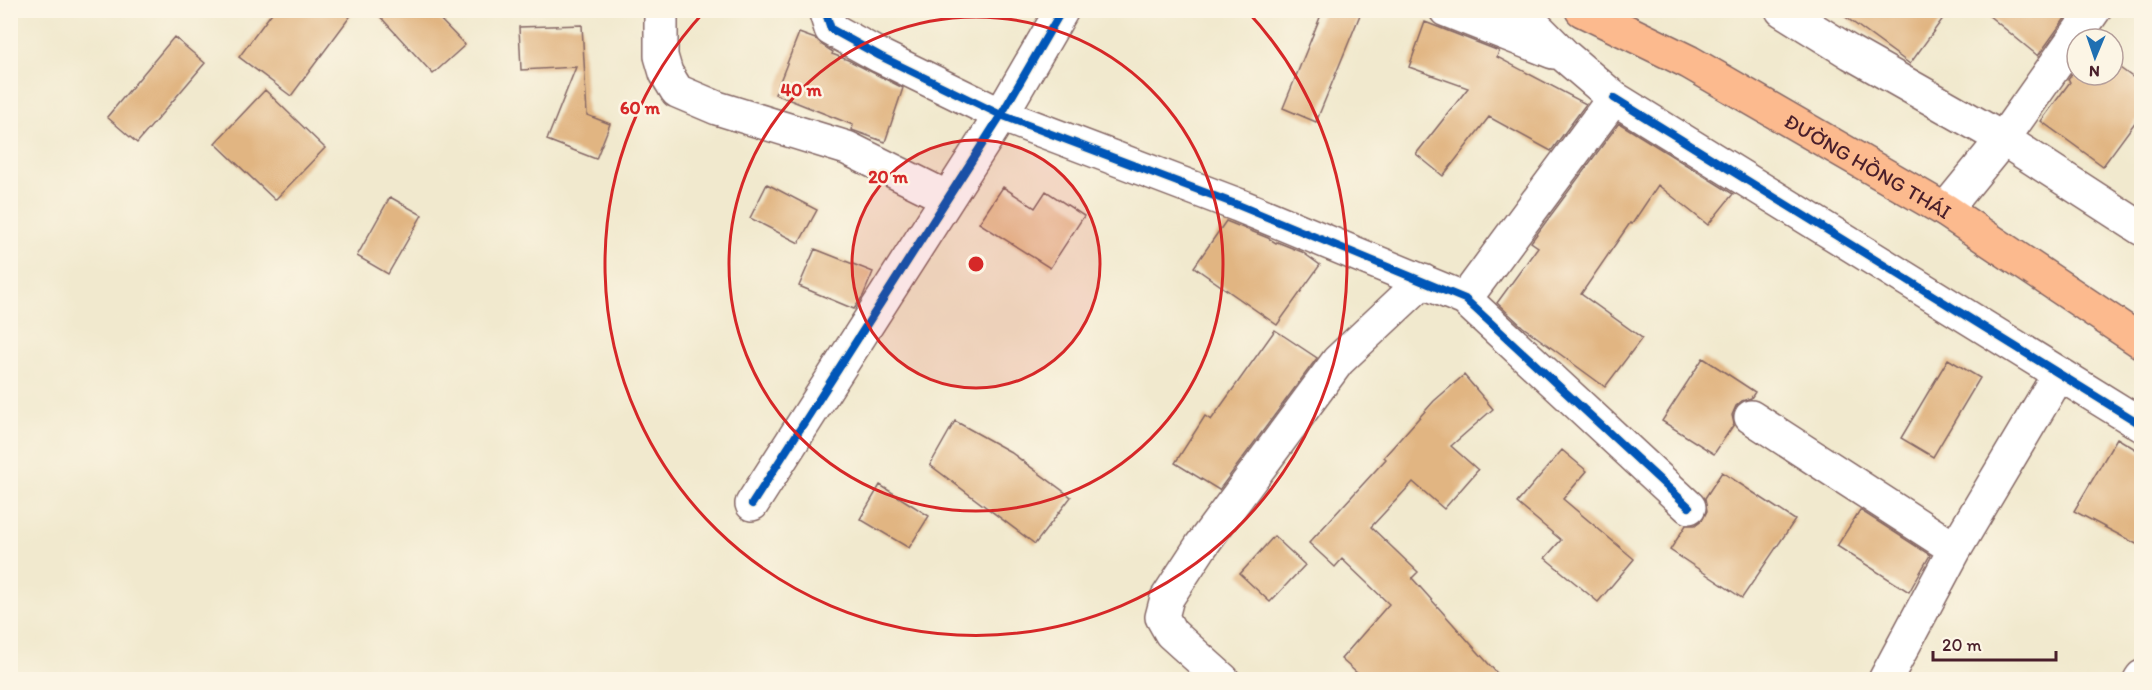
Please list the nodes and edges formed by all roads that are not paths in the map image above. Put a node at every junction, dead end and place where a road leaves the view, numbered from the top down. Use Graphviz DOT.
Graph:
graph roads {
  1 [pos="660,10"];
  2 [pos="825,10"];
  3 [pos="1062,10"];
  4 [pos="1446,10"];
  5 [pos="1519,10"];
  6 [pos="1582,10"];
  7 [pos="1782,10"];
  8 [pos="2094,10"];
  9 [pos="1565,56"];
  10 [pos="1614,98"];
  11 [pos="1001,115"];
  12 [pos="2003,139"];
  13 [pos="948,198"];
  14 [pos="1945,210"];
  15 [pos="2142,229"];
  16 [pos="1423,281"];
  17 [pos="1465,299"];
  18 [pos="2142,342"];
  19 [pos="2059,374"];
  20 [pos="1751,417"];
  21 [pos="2142,425"];
  22 [pos="752,504"];
  23 [pos="1689,507"];
  24 [pos="1955,549"];
  25 [pos="1223,680"];
  26 [pos="1885,680"];
  1 -- 13 [label="street"];
  2 -- 11 [label="street"];
  3 -- 11 [label="street"];
  4 -- 9 [label="street"];
  5 -- 9 [label="street"];
  6 -- 14 [label="main road, ĐƯỜNG HỒNG THÁI"];
  7 -- 12 [label="street"];
  8 -- 12 [label="street"];
  9 -- 10 [label="street"];
  10 -- 17 [label="street"];
  10 -- 19 [label="street"];
  11 -- 13 [label="street"];
  11 -- 16 [label="street"];
  12 -- 14 [label="street"];
  12 -- 15 [label="street"];
  13 -- 22 [label="street"];
  14 -- 18 [label="main road, ĐƯỜNG HỒNG THÁI"];
  16 -- 17 [label="street"];
  16 -- 25 [label="street"];
  17 -- 23 [label="street"];
  19 -- 21 [label="street"];
  19 -- 24 [label="street"];
  20 -- 24 [label="street"];
  24 -- 26 [label="street"];
}
